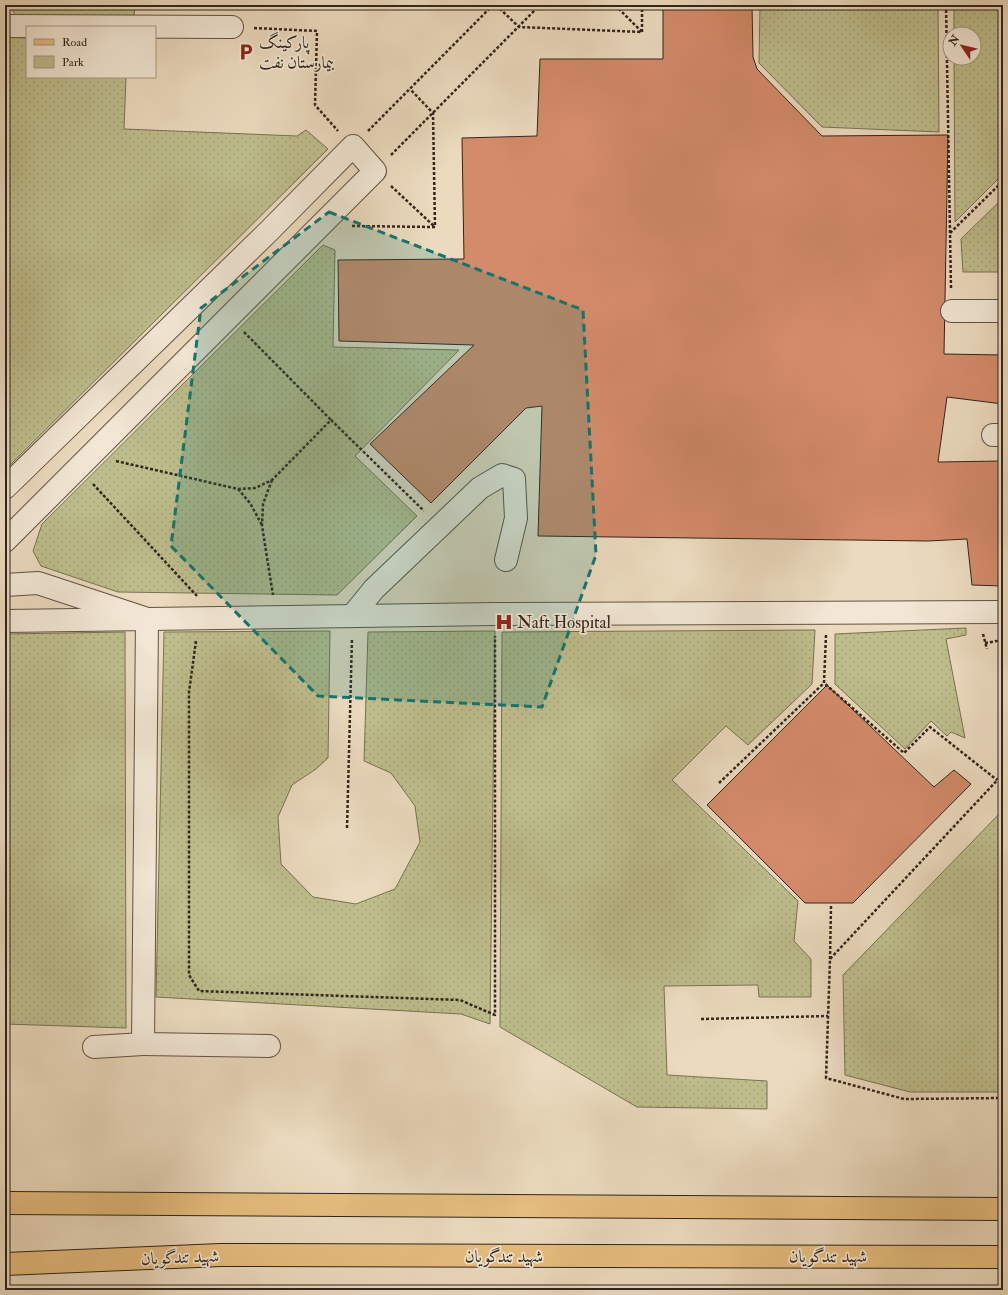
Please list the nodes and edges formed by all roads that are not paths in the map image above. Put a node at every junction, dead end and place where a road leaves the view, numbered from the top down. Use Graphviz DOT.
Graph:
graph roads {
  1 [pos="5,26"];
  2 [pos="26,26"];
  3 [pos="156,27"];
  4 [pos="232,27"];
  5 [pos="952,311"];
  6 [pos="1003,311"];
  7 [pos="5,488"];
  8 [pos="5,541"];
  9 [pos="506,560"];
  10 [pos="5,585"];
  11 [pos="1003,612"];
  12 [pos="352,616"];
  13 [pos="147,619"];
  14 [pos="5,621"];
  15 [pos="143,1044"];
  16 [pos="269,1046"];
  17 [pos="94,1047"];
  18 [pos="5,1203"];
  19 [pos="1003,1209"];
  20 [pos="1003,1257"];
  21 [pos="5,1264"];
  1 -- 2 [label="lane"];
  3 -- 4 [label="lane"];
  5 -- 6 [label="lane"];
  7 -- 8 [label="lane"];
  9 -- 12 [label="lane"];
  10 -- 13 [label="lane"];
  11 -- 12 [label="lane"];
  12 -- 13 [label="lane"];
  13 -- 14 [label="lane"];
  13 -- 15 [label="lane"];
  15 -- 16 [label="lane"];
  15 -- 17 [label="lane"];
  18 -- 19 [label="main road"];
  20 -- 21 [label="main road, شهید تندگویان"];
}
